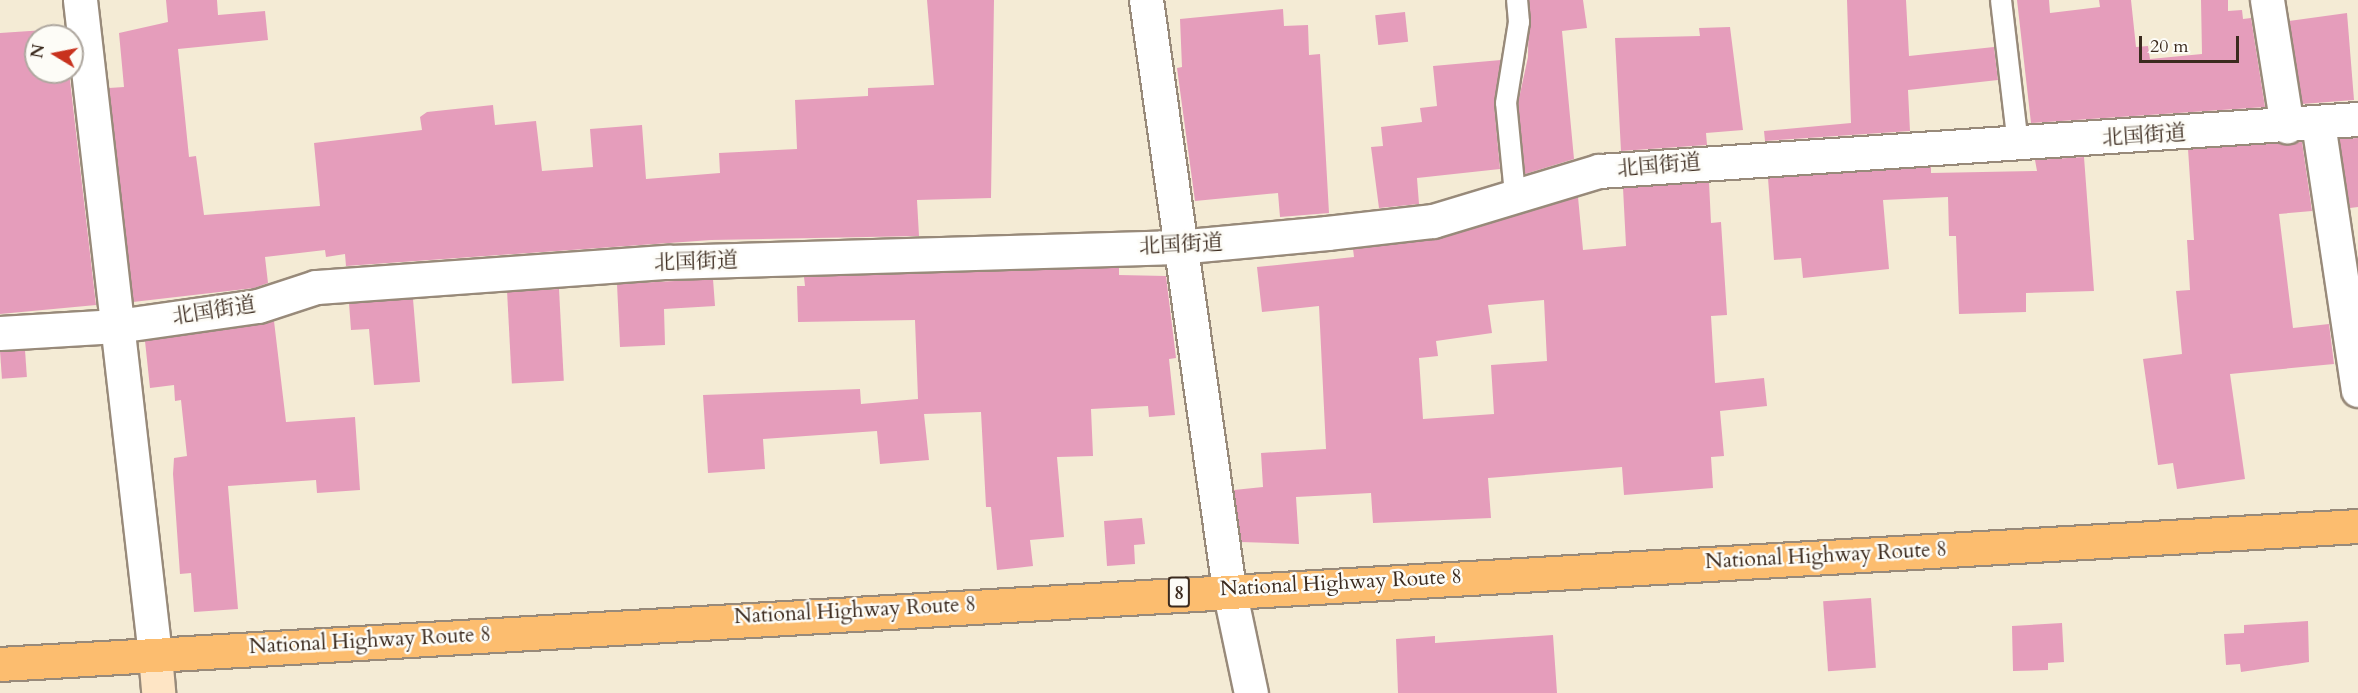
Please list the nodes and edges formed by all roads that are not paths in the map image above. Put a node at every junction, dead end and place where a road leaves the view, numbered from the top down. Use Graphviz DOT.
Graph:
graph roads {
  1 [pos="80,0"];
  2 [pos="1146,0"];
  3 [pos="1517,0"];
  4 [pos="2001,0"];
  5 [pos="2267,0"];
  6 [pos="2358,119"];
  7 [pos="2303,125"];
  8 [pos="2018,145"];
  9 [pos="1515,194"];
  10 [pos="1177,247"];
  11 [pos="117,326"];
  12 [pos="0,333"];
  13 [pos="2358,390"];
  14 [pos="2358,526"];
  15 [pos="1229,589"];
  16 [pos="155,655"];
  17 [pos="0,664"];
  18 [pos="158,693"];
  19 [pos="1251,693"];
  1 -- 11 [label="street"];
  2 -- 10 [label="street"];
  3 -- 9 [label="lane"];
  4 -- 8 [label="lane"];
  5 -- 7 [label="street"];
  6 -- 7 [label="street, 北国街道"];
  7 -- 8 [label="street, 北国街道"];
  7 -- 13 [label="street"];
  8 -- 9 [label="street, 北国街道"];
  9 -- 10 [label="street, 北国街道"];
  10 -- 11 [label="street, 北国街道"];
  10 -- 15 [label="street"];
  11 -- 12 [label="street, 北国街道"];
  11 -- 16 [label="street"];
  14 -- 15 [label="highway, National Highway Route 8 / 8"];
  15 -- 16 [label="highway, National Highway Route 8 / 8"];
  15 -- 19 [label="street"];
  16 -- 17 [label="highway, National Highway Route 8 / 8"];
  16 -- 18 [label="main road"];
}
